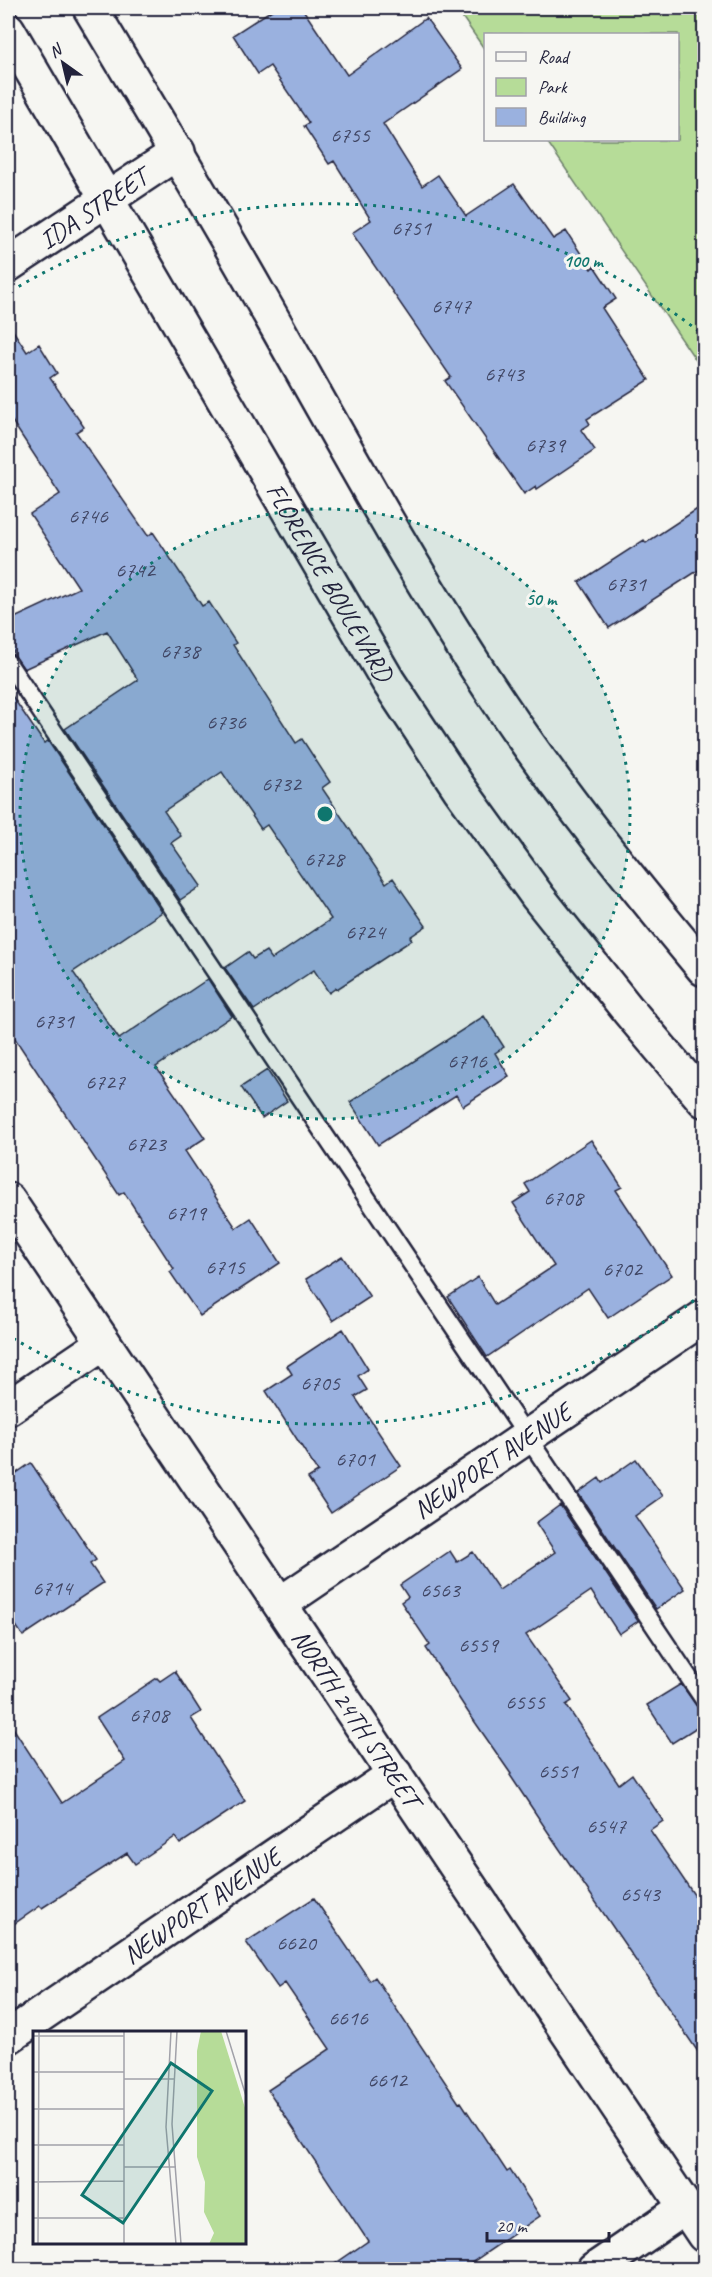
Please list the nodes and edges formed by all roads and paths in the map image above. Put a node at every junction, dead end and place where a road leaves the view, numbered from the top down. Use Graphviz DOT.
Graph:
graph roads {
  1 [pos="90,8"];
  2 [pos="8,30"];
  3 [pos="178,152"];
  4 [pos="107,199"];
  5 [pos="8,265"];
  6 [pos="8,663"];
  7 [pos="705,969"];
  8 [pos="705,1100"];
  9 [pos="8,1200"];
  10 [pos="705,1317"];
  11 [pos="104,1343"];
  12 [pos="8,1408"];
  13 [pos="528,1437"];
  14 [pos="280,1604"];
  15 [pos="705,1700"];
  16 [pos="395,1774"];
  17 [pos="8,2037"];
  18 [pos="686,2207"];
  19 [pos="705,2235"];
  20 [pos="594,2270"];
  1 -- 3 [label="street"];
  2 -- 4 [label="street, FLORENCE BOULEVARD"];
  3 -- 4 [label="street, IDA STREET"];
  3 -- 7 [label="street"];
  4 -- 5 [label="street, IDA STREET"];
  4 -- 8 [label="street, FLORENCE BOULEVARD"];
  6 -- 13 [label="lane"];
  9 -- 11 [label="street, NORTH 24TH STREET"];
  10 -- 13 [label="street, NEWPORT AVENUE"];
  11 -- 12 [label="street"];
  11 -- 14 [label="street, NORTH 24TH STREET"];
  13 -- 14 [label="street, NEWPORT AVENUE"];
  13 -- 15 [label="lane"];
  14 -- 16 [label="street, NORTH 24TH STREET"];
  16 -- 17 [label="street, NEWPORT AVENUE"];
  16 -- 18 [label="street, NORTH 24TH STREET"];
  18 -- 19 [label="street, NORTH 24TH STREET"];
  18 -- 20 [label="street"];
}
